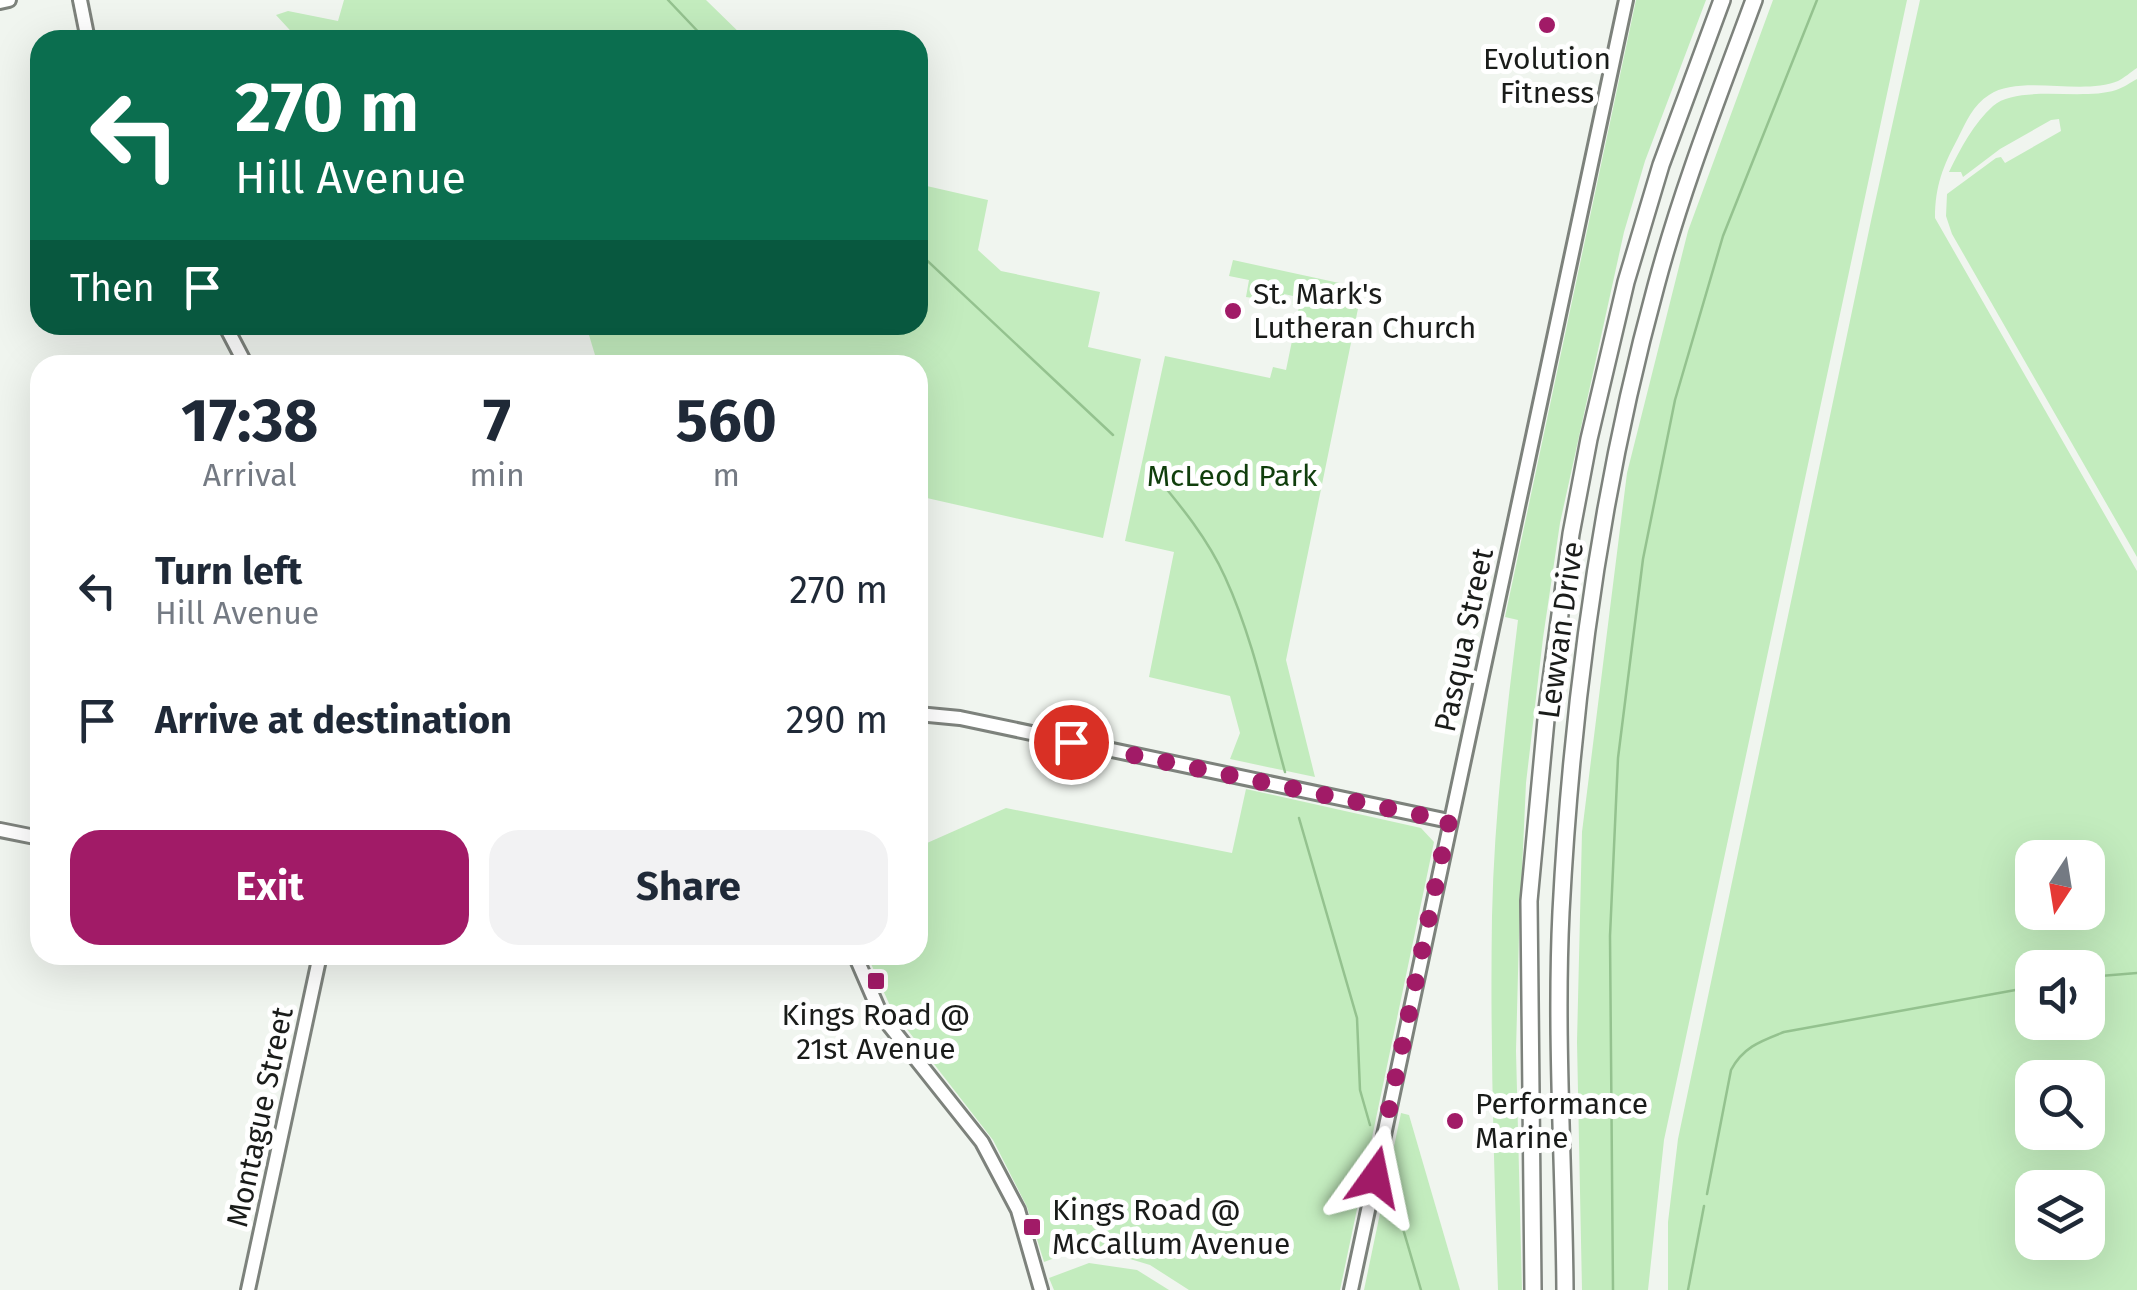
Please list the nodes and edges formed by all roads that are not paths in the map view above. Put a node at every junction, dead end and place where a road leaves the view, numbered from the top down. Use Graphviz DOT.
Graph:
graph roads {
  1 [pos="10,0"];
  2 [pos="80,0"];
  3 [pos="1626,0"];
  4 [pos="1722,0"];
  5 [pos="1754,0"];
  6 [pos="0,2"];
  7 [pos="86,30"];
  8 [pos="928,715"];
  9 [pos="1449,821"];
  10 [pos="0,830"];
  11 [pos="30,836"];
  12 [pos="318,965"];
  13 [pos="859,965"];
  14 [pos="248,1290"];
  15 [pos="1040,1290"];
  16 [pos="1351,1290"];
  17 [pos="1533,1290"];
  18 [pos="1565,1290"];
  1 -- 6 [label="street"];
  2 -- 7 [label="street"];
  3 -- 9 [label="street, Pasqua Street"];
  4 -- 17 [label="main road, Lewvan Drive"];
  5 -- 18 [label="main road, Lewvan Drive"];
  8 -- 9 [label="street"];
  9 -- 16 [label="street, Pasqua Street"];
  10 -- 11 [label="street"];
  12 -- 14 [label="street, Montague Street"];
  13 -- 15 [label="street"];
}
